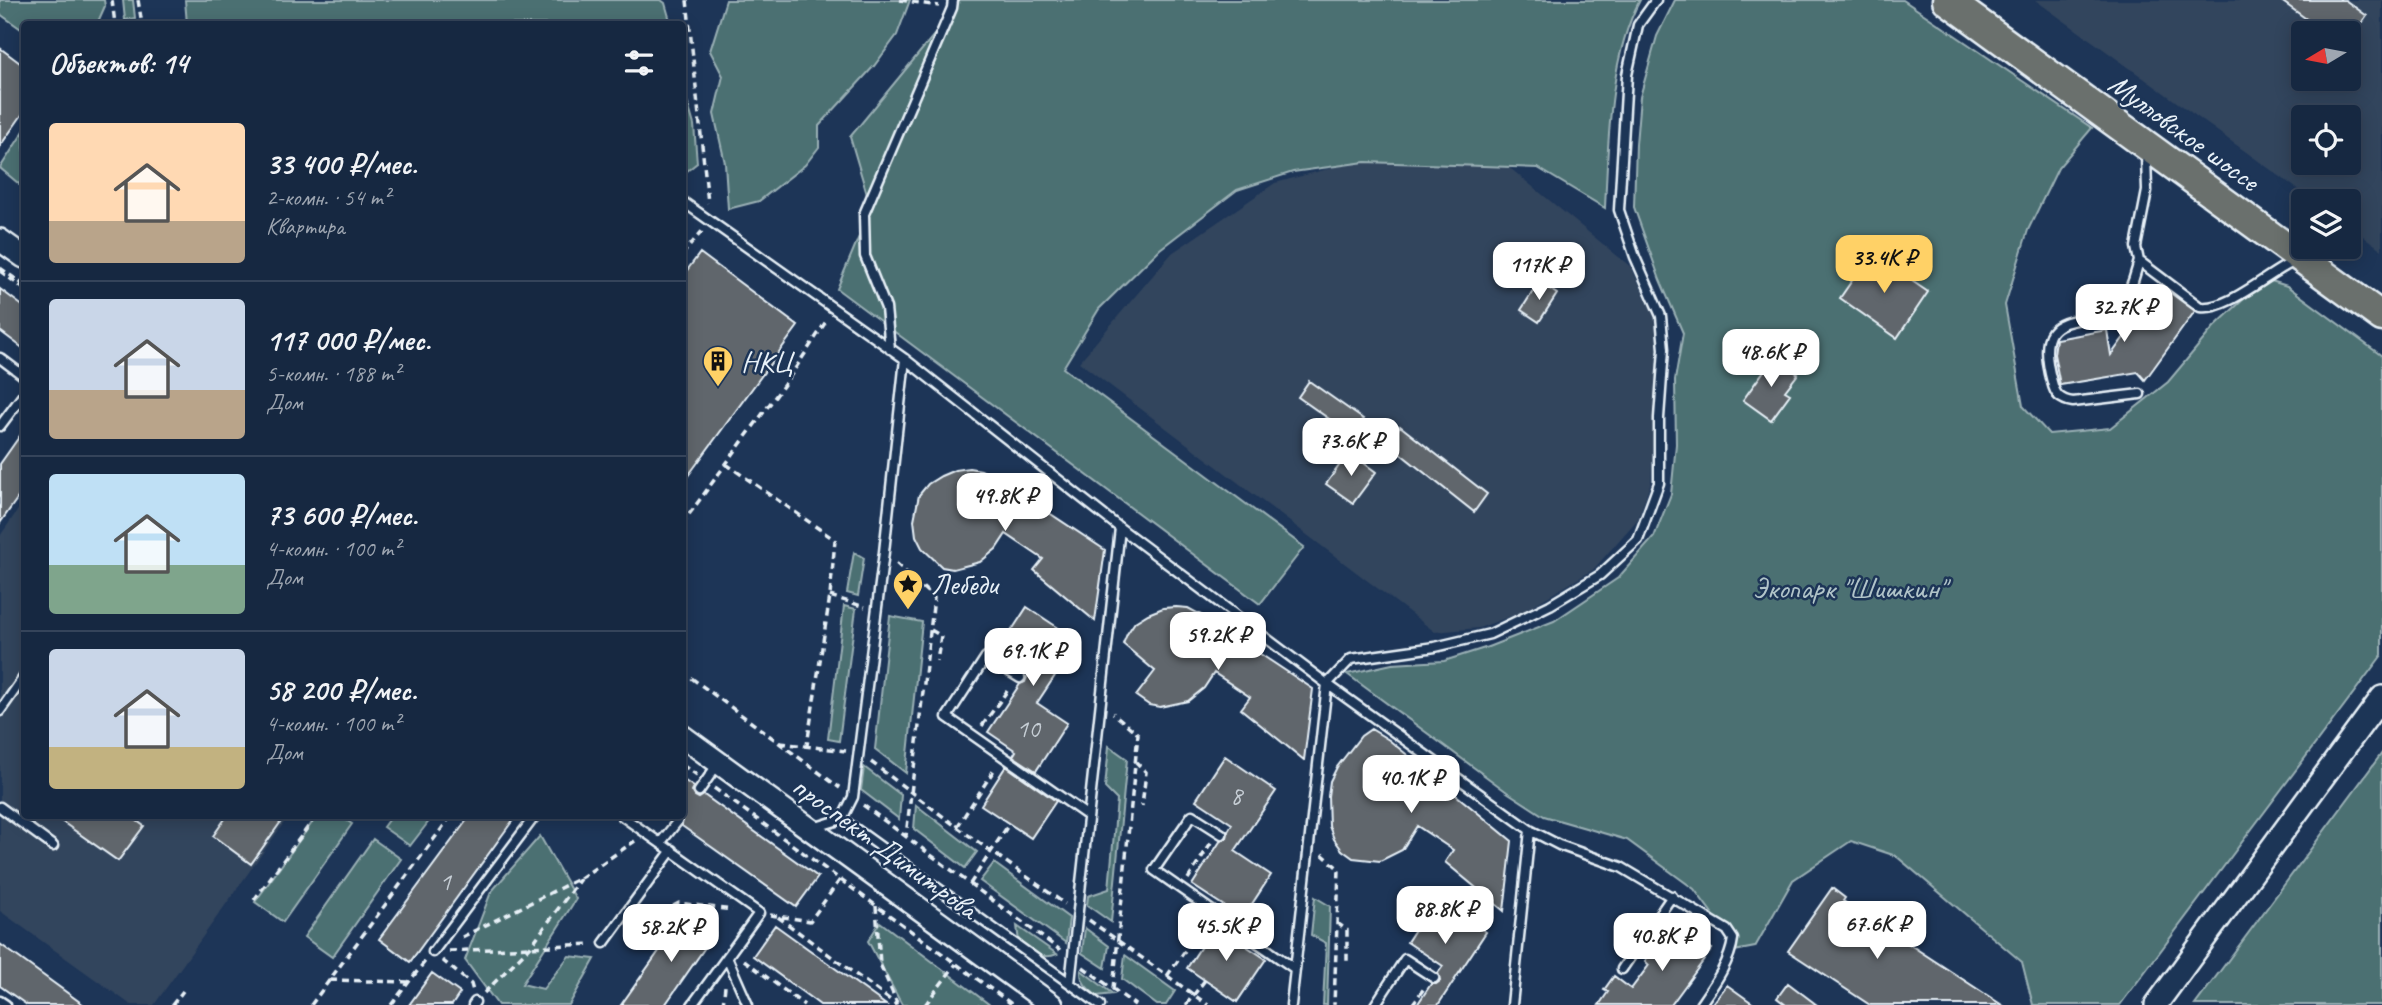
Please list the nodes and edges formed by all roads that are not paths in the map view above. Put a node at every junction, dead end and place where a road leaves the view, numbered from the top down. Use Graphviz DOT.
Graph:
graph roads {
  1 [pos="1656,0"];
  2 [pos="1947,0"];
  3 [pos="952,4"];
  4 [pos="2146,145"];
  5 [pos="686,204"];
  6 [pos="2291,251"];
  7 [pos="2299,259"];
  8 [pos="2302,259"];
  9 [pos="2139,261"];
  10 [pos="2382,317"];
  11 [pos="890,349"];
  12 [pos="0,358"];
  13 [pos="905,359"];
  14 [pos="21,374"];
  15 [pos="2140,394"];
  16 [pos="21,398"];
  17 [pos="0,426"];
  18 [pos="1120,528"];
  19 [pos="1019,677"];
  20 [pos="21,681"];
  21 [pos="1326,684"];
  22 [pos="2382,697"];
  23 [pos="0,711"];
  24 [pos="686,739"];
  25 [pos="719,763"];
  26 [pos="699,791"];
  27 [pos="0,807"];
  28 [pos="1088,816"];
  29 [pos="533,819"];
  30 [pos="627,819"];
  31 [pos="842,819"];
  32 [pos="677,821"];
  33 [pos="810,829"];
  34 [pos="1530,830"];
  35 [pos="1220,833"];
  36 [pos="661,842"];
  37 [pos="53,846"];
  38 [pos="672,850"];
  39 [pos="1672,896"];
  40 [pos="604,943"];
  41 [pos="433,951"];
  42 [pos="729,954"];
  43 [pos="1295,969"];
  44 [pos="1622,969"];
  45 [pos="1433,977"];
  46 [pos="1070,983"];
  47 [pos="0,1001"];
  48 [pos="6,1005"];
  49 [pos="692,1005"];
  50 [pos="748,1005"];
  51 [pos="1052,1005"];
  52 [pos="1100,1005"];
  53 [pos="1291,1005"];
  54 [pos="1375,1005"];
  55 [pos="1512,1005"];
  56 [pos="1700,1005"];
  57 [pos="2156,1005"];
  1 -- 21 [label="lane"];
  2 -- 4 [label="highway, Мулловское шоссе"];
  3 -- 11 [label="lane"];
  4 -- 6 [label="highway, Мулловское шоссе"];
  4 -- 9 [label="lane"];
  5 -- 11 [label="lane"];
  7 -- 9 [label="lane"];
  8 -- 10 [label="highway, Мулловское шоссе"];
  9 -- 15 [label="lane"];
  11 -- 13 [label="lane"];
  12 -- 14 [label="lane"];
  13 -- 18 [label="lane"];
  13 -- 31 [label="lane"];
  16 -- 17 [label="lane"];
  18 -- 21 [label="lane"];
  18 -- 28 [label="lane"];
  19 -- 28 [label="lane"];
  20 -- 23 [label="lane"];
  21 -- 34 [label="lane"];
  21 -- 43 [label="lane"];
  22 -- 57 [label="main road"];
  24 -- 25 [label="main road, проспект Димитрова"];
  25 -- 26 [label="lane"];
  25 -- 33 [label="main road, проспект Димитрова"];
  27 -- 37 [label="lane"];
  28 -- 46 [label="lane"];
  29 -- 41 [label="lane"];
  30 -- 36 [label="lane"];
  31 -- 33 [label="lane"];
  31 -- 46 [label="lane"];
  32 -- 36 [label="lane"];
  33 -- 51 [label="main road, проспект Димитрова"];
  34 -- 39 [label="lane"];
  34 -- 55 [label="lane"];
  35 -- 43 [label="lane"];
  36 -- 38 [label="lane"];
  38 -- 40 [label="lane"];
  38 -- 42 [label="lane"];
  39 -- 44 [label="lane"];
  39 -- 56 [label="lane"];
  42 -- 49 [label="lane"];
  42 -- 50 [label="lane"];
  43 -- 53 [label="lane"];
  45 -- 54 [label="lane"];
  46 -- 52 [label="lane"];
  47 -- 48 [label="lane"];
}
